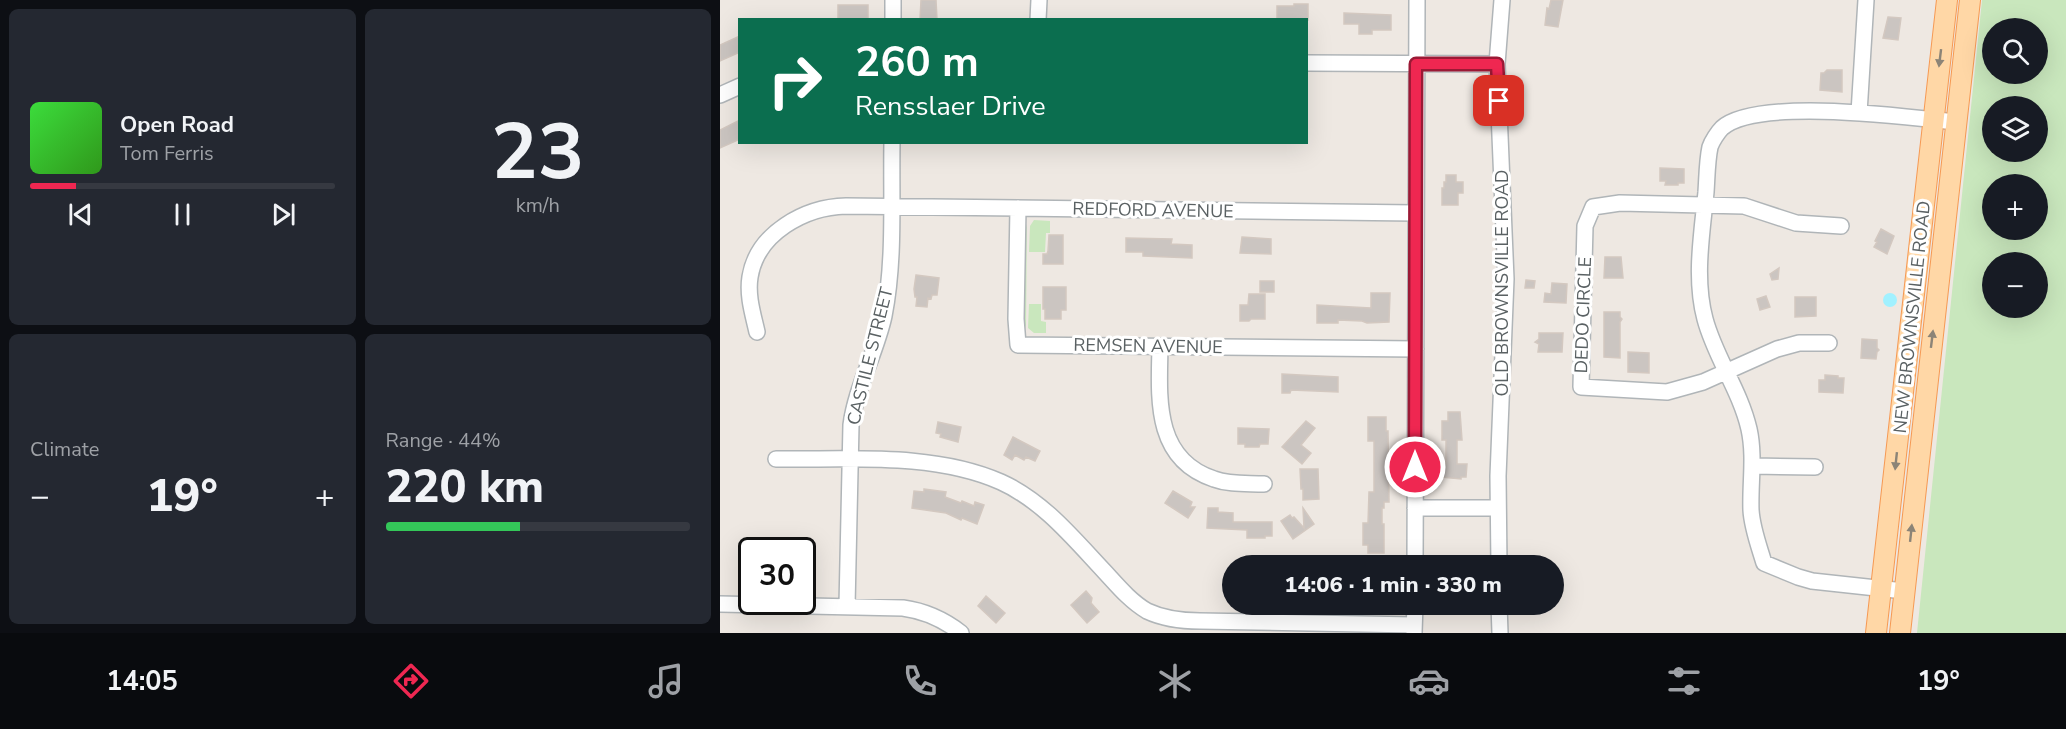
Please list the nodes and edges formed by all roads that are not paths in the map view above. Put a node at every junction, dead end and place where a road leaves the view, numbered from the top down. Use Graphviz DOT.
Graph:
graph roads {
  1 [pos="893,0"];
  2 [pos="1039,0"];
  3 [pos="1417,0"];
  4 [pos="1502,0"];
  5 [pos="1866,0"];
  6 [pos="1947,0"];
  7 [pos="1970,0"];
  8 [pos="893,18"];
  9 [pos="1038,18"];
  10 [pos="1308,63"];
  11 [pos="1416,64"];
  12 [pos="1497,64"];
  13 [pos="738,87"];
  14 [pos="720,95"];
  15 [pos="1859,113"];
  16 [pos="1933,120"];
  17 [pos="1956,122"];
  18 [pos="892,144"];
  19 [pos="1705,205"];
  20 [pos="891,206"];
  21 [pos="1018,208"];
  22 [pos="1415,213"];
  23 [pos="1840,226"];
  24 [pos="757,332"];
  25 [pos="1828,343"];
  26 [pos="1160,346"];
  27 [pos="1416,349"];
  28 [pos="1726,371"];
  29 [pos="776,459"];
  30 [pos="849,460"];
  31 [pos="1753,466"];
  32 [pos="1815,467"];
  33 [pos="1264,484"];
  34 [pos="1415,508"];
  35 [pos="1498,508"];
  36 [pos="1415,555"];
  37 [pos="1499,555"];
  38 [pos="1881,588"];
  39 [pos="1904,591"];
  40 [pos="720,604"];
  41 [pos="846,606"];
  42 [pos="1499,615"];
  43 [pos="1414,629"];
  44 [pos="960,633"];
  45 [pos="1500,633"];
  46 [pos="1876,633"];
  47 [pos="1900,633"];
  1 -- 8 [label="street"];
  2 -- 9 [label="street"];
  3 -- 11 [label="street"];
  4 -- 12 [label="street, OLD BROWNSVILLE ROAD"];
  5 -- 15 [label="street"];
  6 -- 16 [label="main road, NEW BROWNSVILLE ROAD, one-way"];
  7 -- 17 [label="main road, NEW BROWNSVILLE ROAD"];
  10 -- 11 [label="street"];
  11 -- 12 [label="street"];
  11 -- 22 [label="street"];
  12 -- 35 [label="street, OLD BROWNSVILLE ROAD"];
  13 -- 14 [label="street"];
  15 -- 16 [label="street"];
  15 -- 19 [label="street"];
  16 -- 17 [label="street"];
  16 -- 38 [label="main road, NEW BROWNSVILLE ROAD, one-way"];
  39 -- 17 [label="main road, NEW BROWNSVILLE ROAD, one-way"];
  18 -- 20 [label="street, CASTILE STREET"];
  19 -- 23 [label="street"];
  19 -- 28 [label="street"];
  19 -- 28 [label="street, DEDO CIRCLE"];
  20 -- 21 [label="street, REDFORD AVENUE"];
  20 -- 24 [label="street, REDFORD AVENUE"];
  20 -- 30 [label="street, CASTILE STREET"];
  21 -- 22 [label="street, REDFORD AVENUE"];
  21 -- 26 [label="street, REMSEN AVENUE"];
  22 -- 27 [label="street"];
  25 -- 28 [label="street"];
  26 -- 27 [label="street, REMSEN AVENUE"];
  26 -- 33 [label="street"];
  27 -- 34 [label="street"];
  28 -- 31 [label="street"];
  29 -- 30 [label="street"];
  30 -- 41 [label="street, CASTILE STREET"];
  30 -- 43 [label="street"];
  31 -- 32 [label="street"];
  31 -- 38 [label="street"];
  34 -- 35 [label="street"];
  34 -- 36 [label="street"];
  35 -- 37 [label="street, OLD BROWNSVILLE ROAD"];
  38 -- 39 [label="street"];
  38 -- 46 [label="main road, NEW BROWNSVILLE ROAD"];
  39 -- 47 [label="main road, NEW BROWNSVILLE ROAD"];
  40 -- 41 [label="street"];
  41 -- 44 [label="street"];
  42 -- 45 [label="street"];
}
